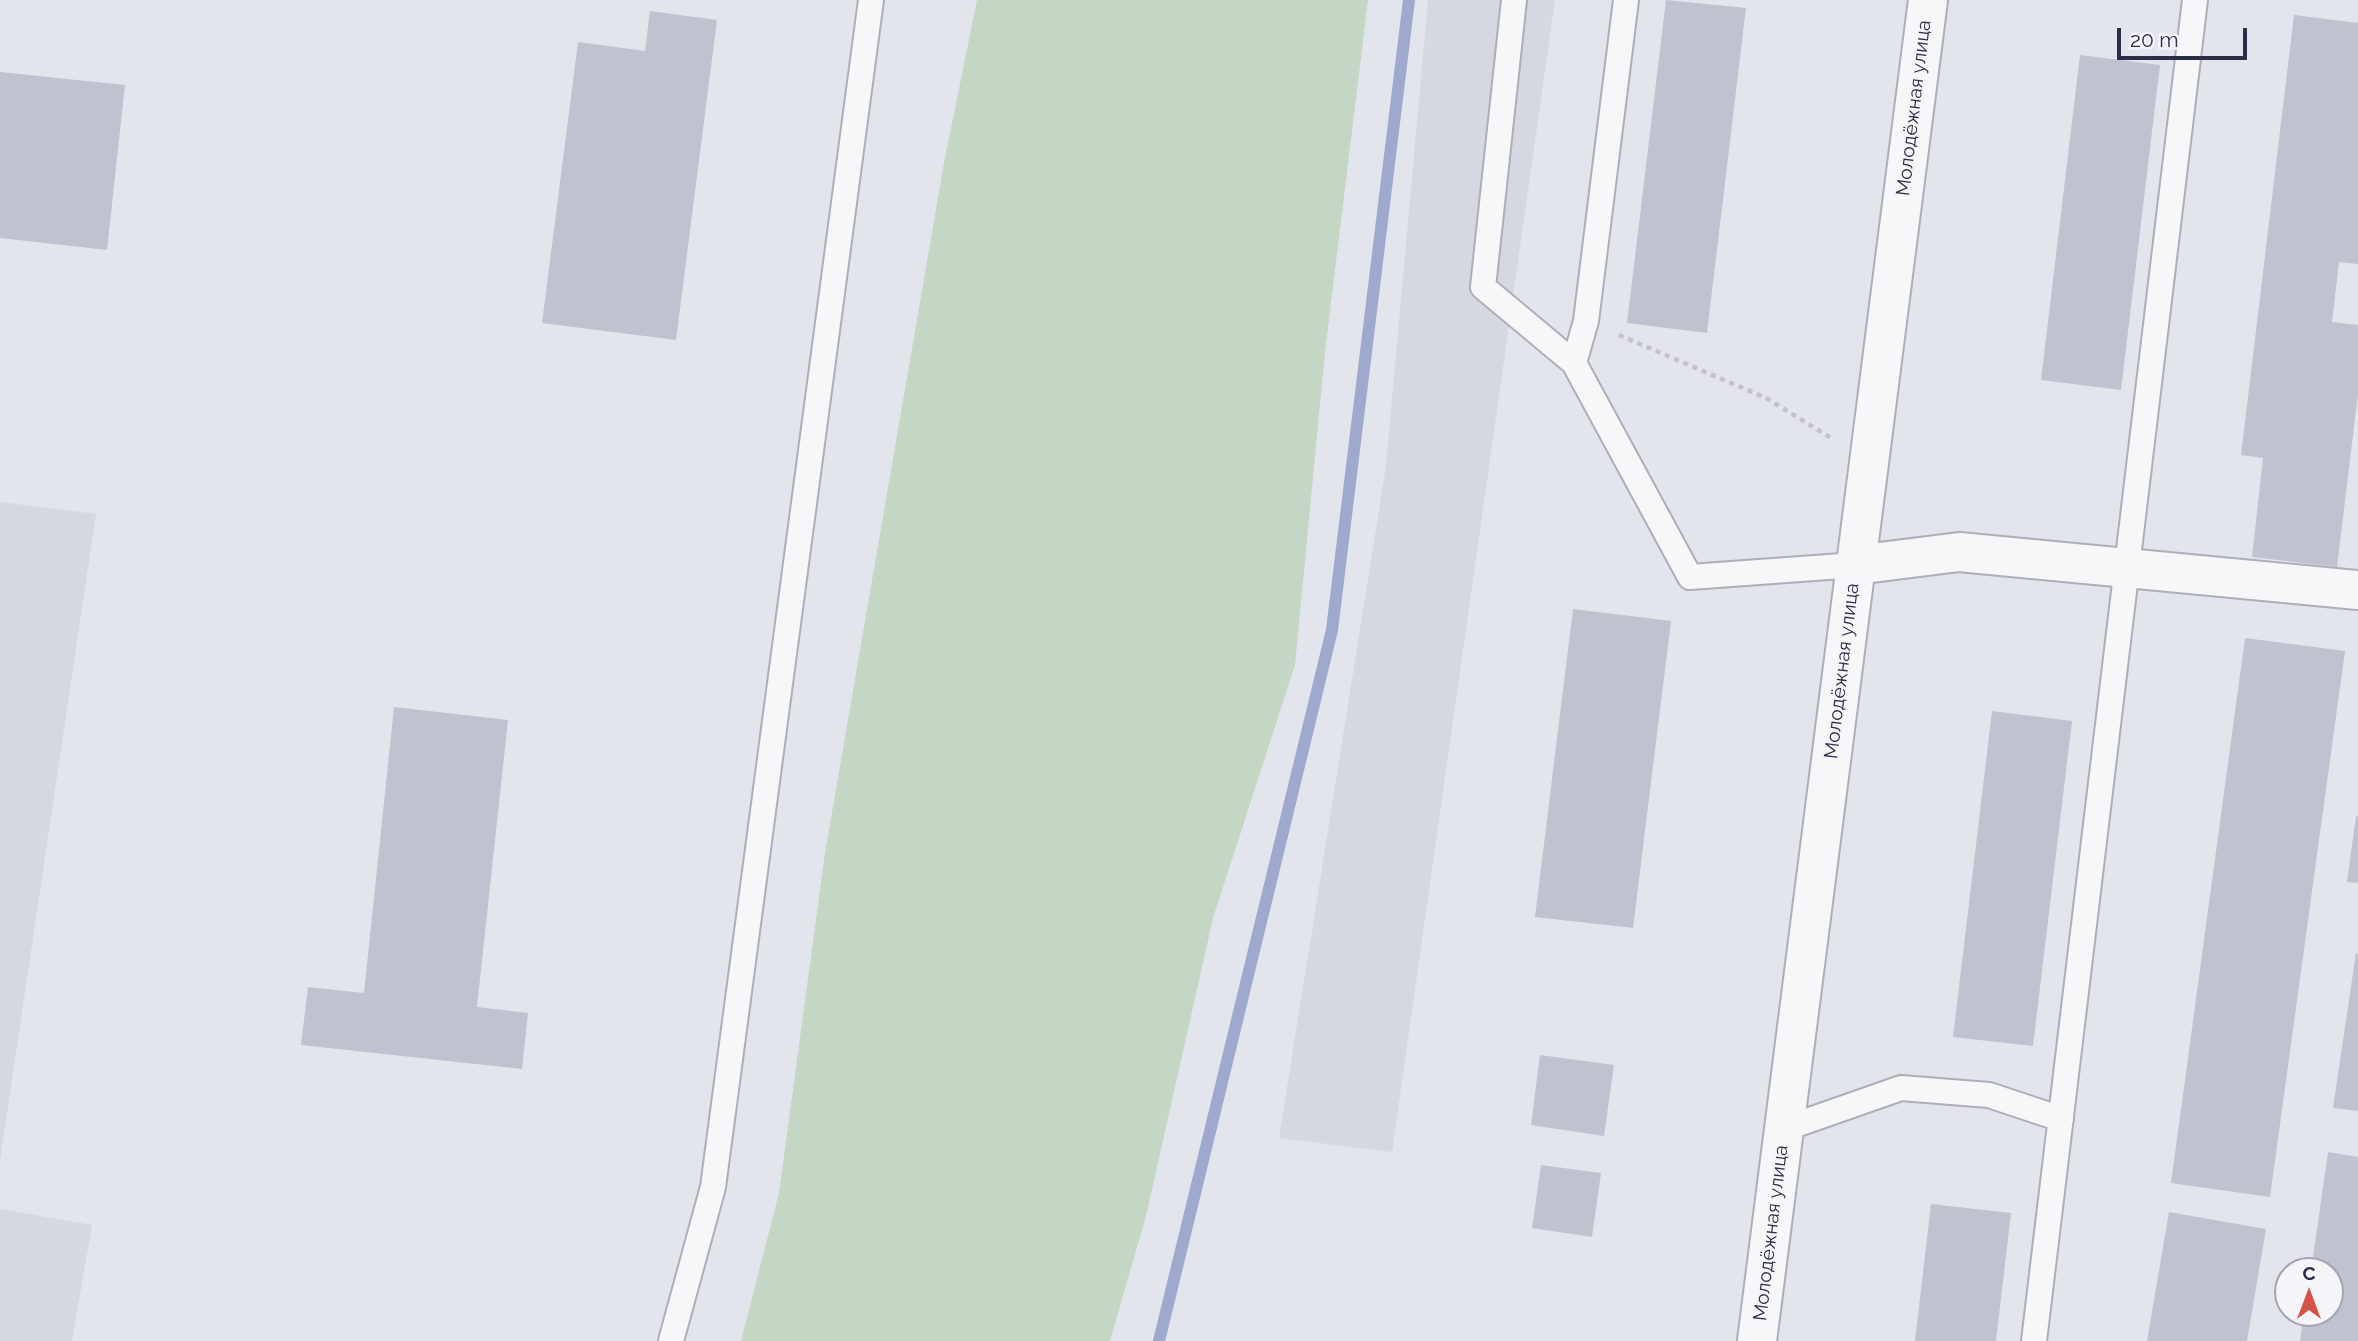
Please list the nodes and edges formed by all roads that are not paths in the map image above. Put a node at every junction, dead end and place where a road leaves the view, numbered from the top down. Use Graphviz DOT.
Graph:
graph roads {
  1 [pos="871,0"];
  2 [pos="1514,0"];
  3 [pos="1626,0"];
  4 [pos="1928,0"];
  5 [pos="2195,0"];
  6 [pos="1574,363"];
  7 [pos="1856,565"];
  8 [pos="2127,568"];
  9 [pos="2358,590"];
  10 [pos="2061,1119"];
  11 [pos="1784,1129"];
  12 [pos="670,1341"];
  13 [pos="1757,1341"];
  14 [pos="2034,1341"];
  1 -- 12 [label="lane"];
  2 -- 6 [label="lane"];
  3 -- 6 [label="lane"];
  4 -- 7 [label="street, Молодёжная улица"];
  5 -- 8 [label="lane"];
  6 -- 7 [label="lane"];
  7 -- 8 [label="street"];
  7 -- 11 [label="street, Молодёжная улица"];
  8 -- 9 [label="street"];
  8 -- 10 [label="lane"];
  10 -- 11 [label="lane"];
  10 -- 14 [label="lane"];
  11 -- 13 [label="street, Молодёжная улица"];
}
